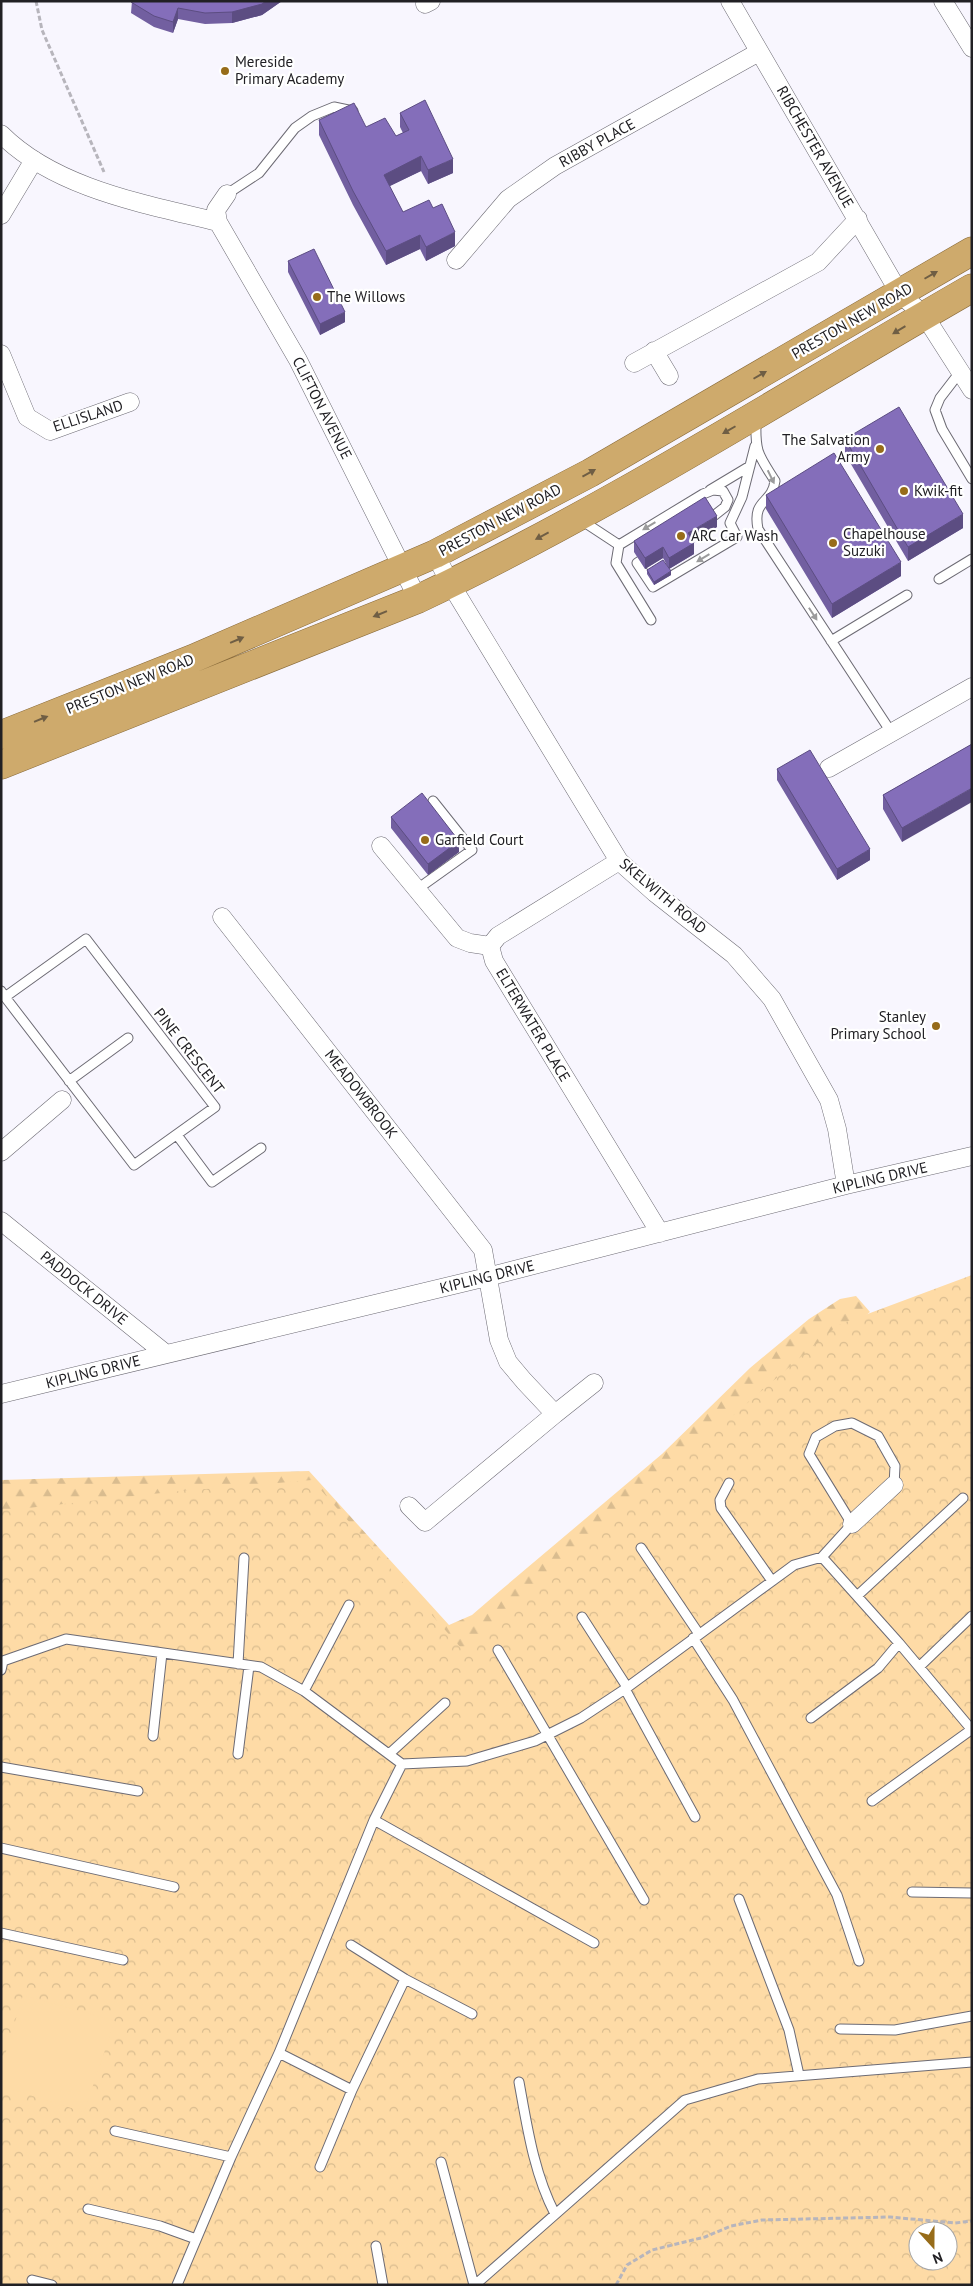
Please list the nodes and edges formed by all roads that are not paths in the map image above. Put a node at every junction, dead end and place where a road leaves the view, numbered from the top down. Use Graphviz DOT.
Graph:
graph roads {
  1 [pos="730,1"];
  2 [pos="943,1"];
  3 [pos="972,48"];
  4 [pos="760,52"];
  5 [pos="355,111"];
  6 [pos="1,134"];
  7 [pos="34,160"];
  8 [pos="227,194"];
  9 [pos="1,215"];
  10 [pos="858,219"];
  11 [pos="218,222"];
  12 [pos="972,251"];
  13 [pos="456,260"];
  14 [pos="972,288"];
  15 [pos="900,294"];
  16 [pos="924,315"];
  17 [pos="654,351"];
  18 [pos="1,354"];
  19 [pos="634,363"];
  20 [pos="960,372"];
  21 [pos="669,376"];
  22 [pos="972,390"];
  23 [pos="130,402"];
  24 [pos="756,415"];
  25 [pos="755,446"];
  26 [pos="750,466"];
  27 [pos="972,479"];
  28 [pos="703,494"];
  29 [pos="577,516"];
  30 [pos="712,518"];
  31 [pos="619,545"];
  32 [pos="435,554"];
  33 [pos="972,559"];
  34 [pos="640,561"];
  35 [pos="403,569"];
  36 [pos="939,579"];
  37 [pos="450,583"];
  38 [pos="907,595"];
  39 [pos="418,599"];
  40 [pos="651,620"];
  41 [pos="831,641"];
  42 [pos="972,686"];
  43 [pos="891,732"];
  44 [pos="1,735"];
  45 [pos="1,765"];
  46 [pos="829,768"];
  47 [pos="433,801"];
  48 [pos="381,846"];
  49 [pos="619,861"];
  50 [pos="416,890"];
  51 [pos="222,917"];
  52 [pos="490,946"];
  53 [pos="3,994"];
  54 [pos="128,1038"];
  55 [pos="70,1081"];
  56 [pos="62,1100"];
  57 [pos="177,1135"];
  58 [pos="261,1148"];
  59 [pos="1,1152"];
  60 [pos="972,1156"];
  61 [pos="846,1185"];
  62 [pos="1,1221"];
  63 [pos="660,1233"];
  64 [pos="487,1277"];
  65 [pos="166,1354"];
  66 [pos="592,1392"];
  67 [pos="1,1394"];
  68 [pos="555,1414"];
  69 [pos="729,1483"];
  70 [pos="894,1485"];
  71 [pos="963,1498"];
  72 [pos="409,1506"];
  73 [pos="852,1524"];
  74 [pos="641,1548"];
  75 [pos="822,1557"];
  76 [pos="244,1558"];
  77 [pos="772,1581"];
  78 [pos="857,1596"];
  79 [pos="350,1605"];
  80 [pos="972,1616"];
  81 [pos="582,1617"];
  82 [pos="696,1636"];
  83 [pos="899,1643"];
  84 [pos="498,1650"];
  85 [pos="162,1653"];
  86 [pos="238,1664"];
  87 [pos="249,1666"];
  88 [pos="919,1667"];
  89 [pos="1,1670"];
  90 [pos="626,1688"];
  91 [pos="304,1691"];
  92 [pos="445,1703"];
  93 [pos="811,1718"];
  94 [pos="972,1730"];
  95 [pos="547,1735"];
  96 [pos="153,1736"];
  97 [pos="238,1754"];
  98 [pos="389,1754"];
  99 [pos="402,1764"];
  100 [pos="1,1767"];
  101 [pos="138,1791"];
  102 [pos="872,1801"];
  103 [pos="695,1817"];
  104 [pos="374,1820"];
  105 [pos="1,1848"];
  106 [pos="174,1887"];
  107 [pos="912,1892"];
  108 [pos="972,1892"];
  109 [pos="738,1899"];
  110 [pos="644,1900"];
  111 [pos="1,1933"];
  112 [pos="594,1943"];
  113 [pos="351,1945"];
  114 [pos="123,1960"];
  115 [pos="859,1961"];
  116 [pos="404,1979"];
  117 [pos="472,2014"];
  118 [pos="972,2016"];
  119 [pos="840,2029"];
  120 [pos="279,2053"];
  121 [pos="972,2062"];
  122 [pos="799,2075"];
  123 [pos="519,2082"];
  124 [pos="352,2090"];
  125 [pos="115,2131"];
  126 [pos="231,2157"];
  127 [pos="441,2162"];
  128 [pos="320,2167"];
  129 [pos="88,2209"];
  130 [pos="556,2214"];
  131 [pos="196,2238"];
  132 [pos="376,2246"];
  133 [pos="32,2280"];
  134 [pos="52,2285"];
  135 [pos="177,2285"];
  136 [pos="383,2285"];
  137 [pos="475,2285"];
  1 -- 4 [label="street, RIBCHESTER AVENUE"];
  2 -- 3 [label="street"];
  4 -- 10 [label="street, RIBCHESTER AVENUE"];
  4 -- 13 [label="street, RIBBY PLACE"];
  5 -- 8 [label="lane"];
  6 -- 7 [label="street"];
  7 -- 9 [label="street"];
  7 -- 11 [label="street"];
  8 -- 11 [label="street"];
  10 -- 15 [label="street, RIBCHESTER AVENUE"];
  10 -- 17 [label="street"];
  11 -- 35 [label="street, CLIFTON AVENUE"];
  15 -- 12 [label="highway, PRESTON NEW ROAD, one-way"];
  14 -- 16 [label="highway, PRESTON NEW ROAD"];
  15 -- 16 [label="street, RIBCHESTER AVENUE"];
  32 -- 15 [label="highway, PRESTON NEW ROAD, one-way"];
  16 -- 20 [label="street, RIBCHESTER AVENUE"];
  16 -- 24 [label="highway, PRESTON NEW ROAD, one-way"];
  17 -- 19 [label="street"];
  17 -- 21 [label="street"];
  18 -- 23 [label="street, ELLISLAND"];
  20 -- 22 [label="street, RIBCHESTER AVENUE"];
  20 -- 27 [label="lane"];
  24 -- 25 [label="lane"];
  24 -- 29 [label="highway, PRESTON NEW ROAD, one-way"];
  25 -- 26 [label="lane"];
  25 -- 41 [label="lane, one-way"];
  26 -- 28 [label="lane"];
  26 -- 34 [label="lane, one-way"];
  28 -- 30 [label="lane"];
  28 -- 31 [label="lane, one-way"];
  29 -- 31 [label="lane"];
  29 -- 37 [label="highway, PRESTON NEW ROAD, one-way"];
  31 -- 40 [label="lane"];
  32 -- 35 [label="highway, PRESTON NEW ROAD"];
  32 -- 37 [label="street, SKELWITH ROAD"];
  33 -- 36 [label="lane"];
  35 -- 39 [label="street, CLIFTON AVENUE"];
  44 -- 35 [label="highway, PRESTON NEW ROAD, one-way"];
  37 -- 39 [label="highway, PRESTON NEW ROAD"];
  37 -- 49 [label="street, SKELWITH ROAD"];
  38 -- 41 [label="lane"];
  39 -- 45 [label="highway, PRESTON NEW ROAD, one-way"];
  41 -- 43 [label="lane"];
  42 -- 43 [label="street"];
  43 -- 46 [label="street"];
  47 -- 50 [label="lane"];
  48 -- 50 [label="street"];
  49 -- 52 [label="street"];
  49 -- 61 [label="street, SKELWITH ROAD"];
  50 -- 52 [label="street"];
  51 -- 64 [label="street, MEADOWBROOK"];
  52 -- 63 [label="street, ELTERWATER PLACE"];
  53 -- 55 [label="lane, PINE CRESCENT"];
  53 -- 57 [label="lane, PINE CRESCENT"];
  54 -- 55 [label="lane"];
  55 -- 57 [label="lane, PINE CRESCENT"];
  56 -- 59 [label="street"];
  57 -- 58 [label="lane"];
  60 -- 61 [label="street, KIPLING DRIVE"];
  61 -- 63 [label="street, KIPLING DRIVE"];
  62 -- 65 [label="street, PADDOCK DRIVE"];
  63 -- 64 [label="street, KIPLING DRIVE"];
  64 -- 65 [label="street, KIPLING DRIVE"];
  64 -- 68 [label="street, MEADOWBROOK"];
  65 -- 67 [label="street, KIPLING DRIVE"];
  66 -- 68 [label="street"];
  68 -- 72 [label="street"];
  69 -- 77 [label="lane"];
  70 -- 73 [label="street"];
  70 -- 73 [label="lane"];
  71 -- 78 [label="lane"];
  73 -- 75 [label="lane"];
  74 -- 82 [label="lane"];
  75 -- 77 [label="lane"];
  75 -- 78 [label="lane"];
  76 -- 86 [label="lane"];
  77 -- 82 [label="lane"];
  78 -- 83 [label="lane"];
  79 -- 91 [label="lane"];
  80 -- 88 [label="lane"];
  81 -- 90 [label="lane"];
  82 -- 90 [label="lane"];
  82 -- 115 [label="lane"];
  83 -- 88 [label="lane"];
  83 -- 93 [label="lane"];
  84 -- 95 [label="lane"];
  85 -- 86 [label="lane"];
  85 -- 89 [label="lane"];
  85 -- 96 [label="lane"];
  86 -- 87 [label="lane"];
  87 -- 91 [label="lane"];
  87 -- 97 [label="lane"];
  88 -- 94 [label="lane"];
  90 -- 95 [label="lane"];
  90 -- 103 [label="lane"];
  91 -- 98 [label="lane"];
  92 -- 98 [label="lane"];
  94 -- 102 [label="lane"];
  95 -- 99 [label="lane"];
  95 -- 110 [label="lane"];
  98 -- 99 [label="lane"];
  99 -- 104 [label="lane"];
  100 -- 101 [label="lane"];
  104 -- 112 [label="lane"];
  104 -- 120 [label="lane"];
  105 -- 106 [label="lane"];
  107 -- 108 [label="lane"];
  109 -- 122 [label="lane"];
  111 -- 114 [label="lane"];
  113 -- 116 [label="lane"];
  116 -- 117 [label="lane"];
  116 -- 124 [label="lane"];
  118 -- 119 [label="lane"];
  120 -- 124 [label="lane"];
  120 -- 126 [label="lane"];
  121 -- 122 [label="lane"];
  122 -- 130 [label="lane"];
  123 -- 130 [label="lane"];
  124 -- 128 [label="lane"];
  125 -- 126 [label="lane"];
  126 -- 131 [label="lane"];
  127 -- 137 [label="lane"];
  129 -- 131 [label="lane"];
  130 -- 137 [label="lane"];
  131 -- 135 [label="lane"];
  132 -- 136 [label="lane"];
  133 -- 134 [label="lane"];
}
